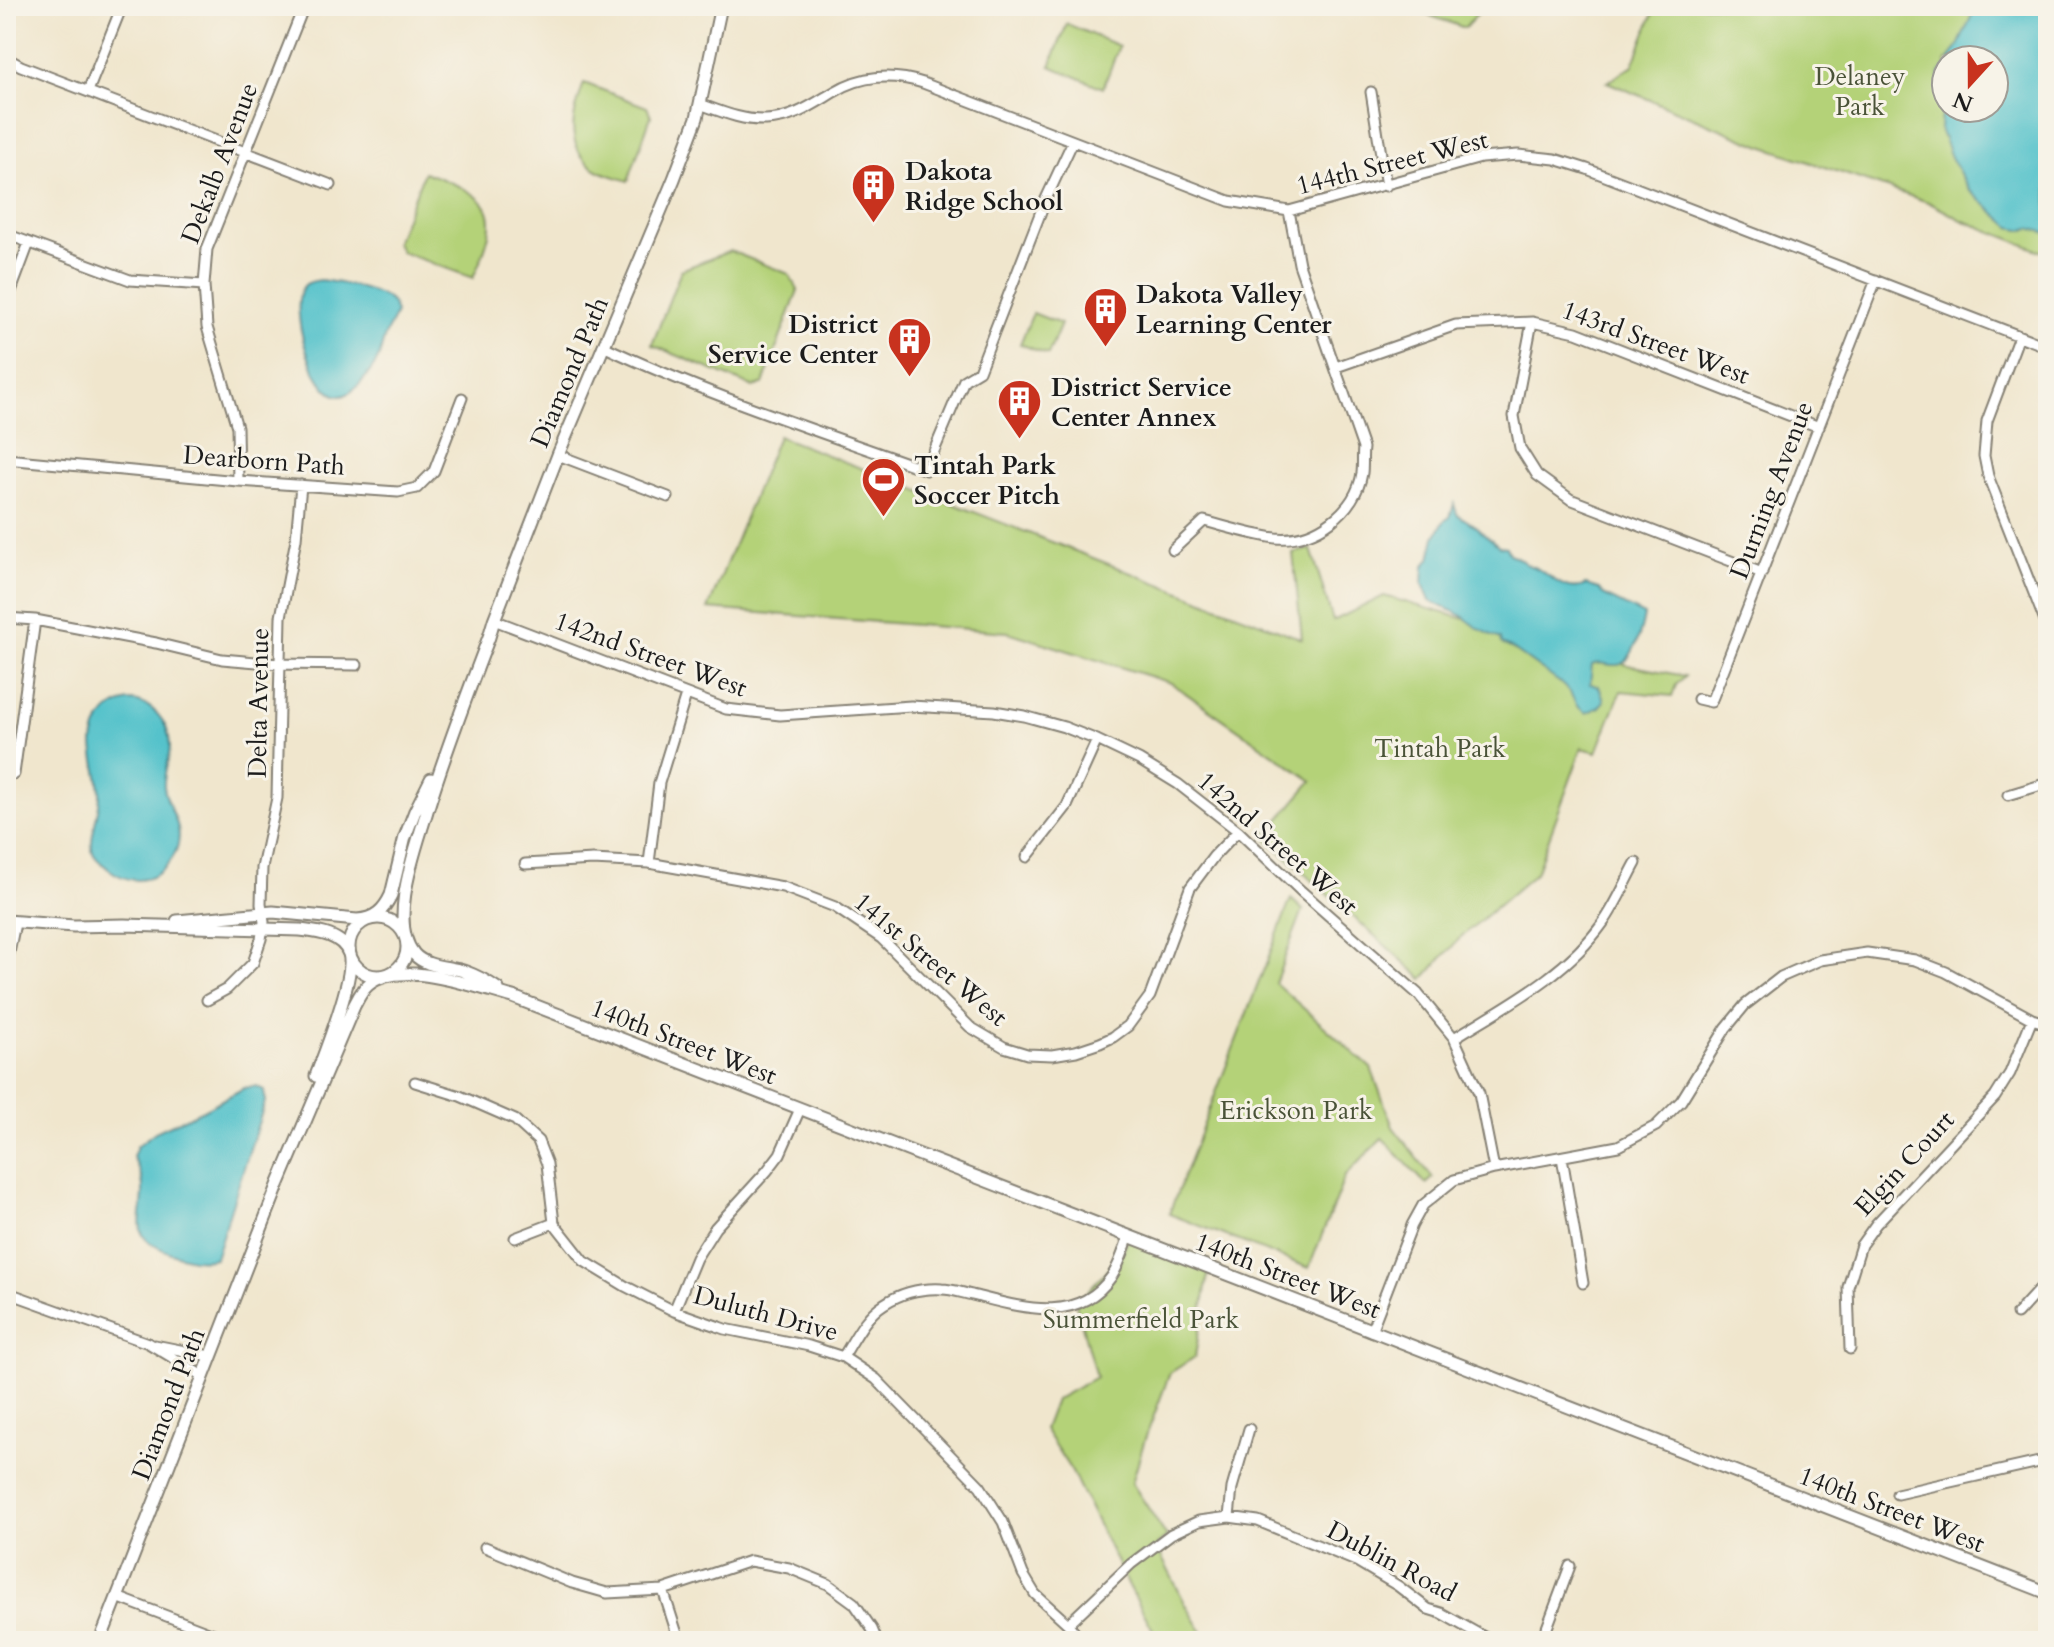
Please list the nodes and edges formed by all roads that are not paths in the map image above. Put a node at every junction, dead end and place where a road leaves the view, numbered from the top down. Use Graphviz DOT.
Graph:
graph roads {
  1 [pos="122,6"];
  2 [pos="304,6"];
  3 [pos="721,6"];
  4 [pos="6,58"];
  5 [pos="88,91"];
  6 [pos="1371,92"];
  7 [pos="700,104"];
  8 [pos="1073,141"];
  9 [pos="246,152"];
  10 [pos="331,185"];
  11 [pos="1386,186"];
  12 [pos="1289,211"];
  13 [pos="6,234"];
  14 [pos="29,243"];
  15 [pos="1876,280"];
  16 [pos="204,285"];
  17 [pos="8,299"];
  18 [pos="1532,322"];
  19 [pos="2019,336"];
  20 [pos="603,346"];
  21 [pos="2048,347"];
  22 [pos="1336,367"];
  23 [pos="462,398"];
  24 [pos="1819,427"];
  25 [pos="558,455"];
  26 [pos="6,459"];
  27 [pos="238,481"];
  28 [pos="301,485"];
  29 [pos="668,497"];
  30 [pos="1173,550"];
  31 [pos="1762,573"];
  32 [pos="6,618"];
  33 [pos="35,620"];
  34 [pos="494,620"];
  35 [pos="2048,629"];
  36 [pos="279,664"];
  37 [pos="357,665"];
  38 [pos="686,695"];
  39 [pos="1698,699"];
  40 [pos="1097,740"];
  41 [pos="445,752"];
  42 [pos="6,773"];
  43 [pos="2048,783"];
  44 [pos="2008,795"];
  45 [pos="1238,831"];
  46 [pos="1027,857"];
  47 [pos="649,863"];
  48 [pos="1636,863"];
  49 [pos="525,864"];
  50 [pos="368,920"];
  51 [pos="263,921"];
  52 [pos="10,922"];
  53 [pos="406,937"];
  54 [pos="350,956"];
  55 [pos="6,968"];
  56 [pos="388,974"];
  57 [pos="513,997"];
  58 [pos="207,1000"];
  59 [pos="2032,1019"];
  60 [pos="2048,1024"];
  61 [pos="1454,1038"];
  62 [pos="415,1082"];
  63 [pos="800,1109"];
  64 [pos="1562,1157"];
  65 [pos="1494,1169"];
  66 [pos="279,1183"];
  67 [pos="554,1223"];
  68 [pos="1129,1236"];
  69 [pos="515,1238"];
  70 [pos="2048,1280"];
  71 [pos="1583,1283"];
  72 [pos="6,1292"];
  73 [pos="674,1311"];
  74 [pos="2017,1314"];
  75 [pos="1371,1331"];
  76 [pos="148,1343"];
  77 [pos="1850,1349"];
  78 [pos="210,1356"];
  79 [pos="843,1357"];
  80 [pos="203,1376"];
  81 [pos="1249,1429"];
  82 [pos="2048,1460"];
  83 [pos="1897,1494"];
  84 [pos="1229,1517"];
  85 [pos="485,1547"];
  86 [pos="1570,1566"];
  87 [pos="663,1590"];
  88 [pos="2048,1593"];
  89 [pos="117,1597"];
  90 [pos="1068,1624"];
  91 [pos="678,1637"];
  92 [pos="100,1641"];
  93 [pos="232,1641"];
  94 [pos="877,1641"];
  95 [pos="1081,1641"];
  96 [pos="1491,1641"];
  97 [pos="1542,1641"];
  98 [pos="1754,1641"];
  99 [pos="1786,1641"];
  1 -- 5 [label="street"];
  2 -- 9 [label="street, Dekalb Avenue"];
  3 -- 7 [label="street, Diamond Path"];
  4 -- 5 [label="street"];
  5 -- 9 [label="street"];
  6 -- 11 [label="street"];
  7 -- 8 [label="street, 144th Street West"];
  7 -- 20 [label="street, Diamond Path"];
  8 -- 12 [label="street, 144th Street West"];
  8 -- 20 [label="street"];
  9 -- 10 [label="street"];
  9 -- 16 [label="street, Dekalb Avenue"];
  11 -- 12 [label="street, 144th Street West"];
  11 -- 15 [label="street, 144th Street West"];
  12 -- 22 [label="street"];
  13 -- 14 [label="street"];
  14 -- 16 [label="street"];
  14 -- 17 [label="street"];
  15 -- 19 [label="street, 144th Street West"];
  15 -- 24 [label="street, Durning Avenue"];
  16 -- 27 [label="street, Dekalb Avenue"];
  18 -- 22 [label="street, 143rd Street West"];
  18 -- 24 [label="street, 143rd Street West"];
  18 -- 31 [label="street"];
  19 -- 21 [label="street, 144th Street West"];
  19 -- 35 [label="street"];
  20 -- 25 [label="street, Diamond Path"];
  22 -- 30 [label="street"];
  23 -- 28 [label="street, Dearborn Path"];
  24 -- 31 [label="street, Durning Avenue"];
  25 -- 29 [label="street"];
  25 -- 34 [label="street, Diamond Path"];
  26 -- 27 [label="street, Dearborn Path"];
  27 -- 28 [label="street, Dearborn Path"];
  28 -- 36 [label="street, Delta Avenue"];
  31 -- 39 [label="street, Durning Avenue"];
  32 -- 33 [label="street"];
  33 -- 36 [label="street"];
  33 -- 42 [label="street"];
  34 -- 38 [label="street, 142nd Street West"];
  34 -- 41 [label="street, Diamond Path"];
  36 -- 37 [label="street"];
  36 -- 51 [label="street, Delta Avenue"];
  38 -- 40 [label="street, 142nd Street West"];
  38 -- 47 [label="street"];
  40 -- 45 [label="street, 142nd Street West"];
  40 -- 46 [label="street"];
  41 -- 50 [label="street, Diamond Path"];
  41 -- 53 [label="street, Diamond Path"];
  43 -- 44 [label="street"];
  45 -- 47 [label="street, 141st Street West"];
  45 -- 61 [label="street, 142nd Street West"];
  47 -- 49 [label="street, 141st Street West"];
  48 -- 61 [label="street"];
  50 -- 51 [label="street"];
  50 -- 53 [label="street"];
  50 -- 54 [label="street, Diamond Path"];
  51 -- 52 [label="street"];
  51 -- 54 [label="street"];
  51 -- 58 [label="street, Delta Avenue"];
  52 -- 55 [label="street"];
  53 -- 56 [label="street, Diamond Path"];
  53 -- 57 [label="street, 140th Street West"];
  54 -- 56 [label="street"];
  54 -- 66 [label="street, Diamond Path"];
  56 -- 57 [label="street, 140th Street West"];
  56 -- 66 [label="street, Diamond Path"];
  57 -- 63 [label="street, 140th Street West"];
  59 -- 60 [label="street"];
  59 -- 64 [label="street"];
  59 -- 77 [label="street, Elgin Court"];
  61 -- 65 [label="street, 142nd Street West"];
  62 -- 67 [label="street"];
  63 -- 68 [label="street, 140th Street West"];
  63 -- 73 [label="street"];
  64 -- 65 [label="street"];
  64 -- 71 [label="street"];
  65 -- 75 [label="street"];
  66 -- 78 [label="street, Diamond Path"];
  67 -- 69 [label="street"];
  67 -- 73 [label="street, Duluth Drive"];
  68 -- 75 [label="street, 140th Street West"];
  68 -- 79 [label="street"];
  70 -- 74 [label="street"];
  72 -- 76 [label="street"];
  73 -- 79 [label="street, Duluth Drive"];
  75 -- 88 [label="street, 140th Street West"];
  76 -- 78 [label="street"];
  76 -- 80 [label="street"];
  78 -- 80 [label="street, Diamond Path"];
  79 -- 90 [label="street, Duluth Drive"];
  80 -- 89 [label="street, Diamond Path"];
  81 -- 84 [label="street"];
  82 -- 83 [label="street"];
  84 -- 90 [label="street, Dublin Road"];
  84 -- 96 [label="street, Dublin Road"];
  85 -- 87 [label="street"];
  86 -- 97 [label="street"];
  87 -- 91 [label="street"];
  87 -- 94 [label="street"];
  89 -- 92 [label="street, Diamond Path"];
  89 -- 93 [label="street"];
  90 -- 95 [label="street, Duluth Drive"];
  98 -- 99 [label="street"];
}
